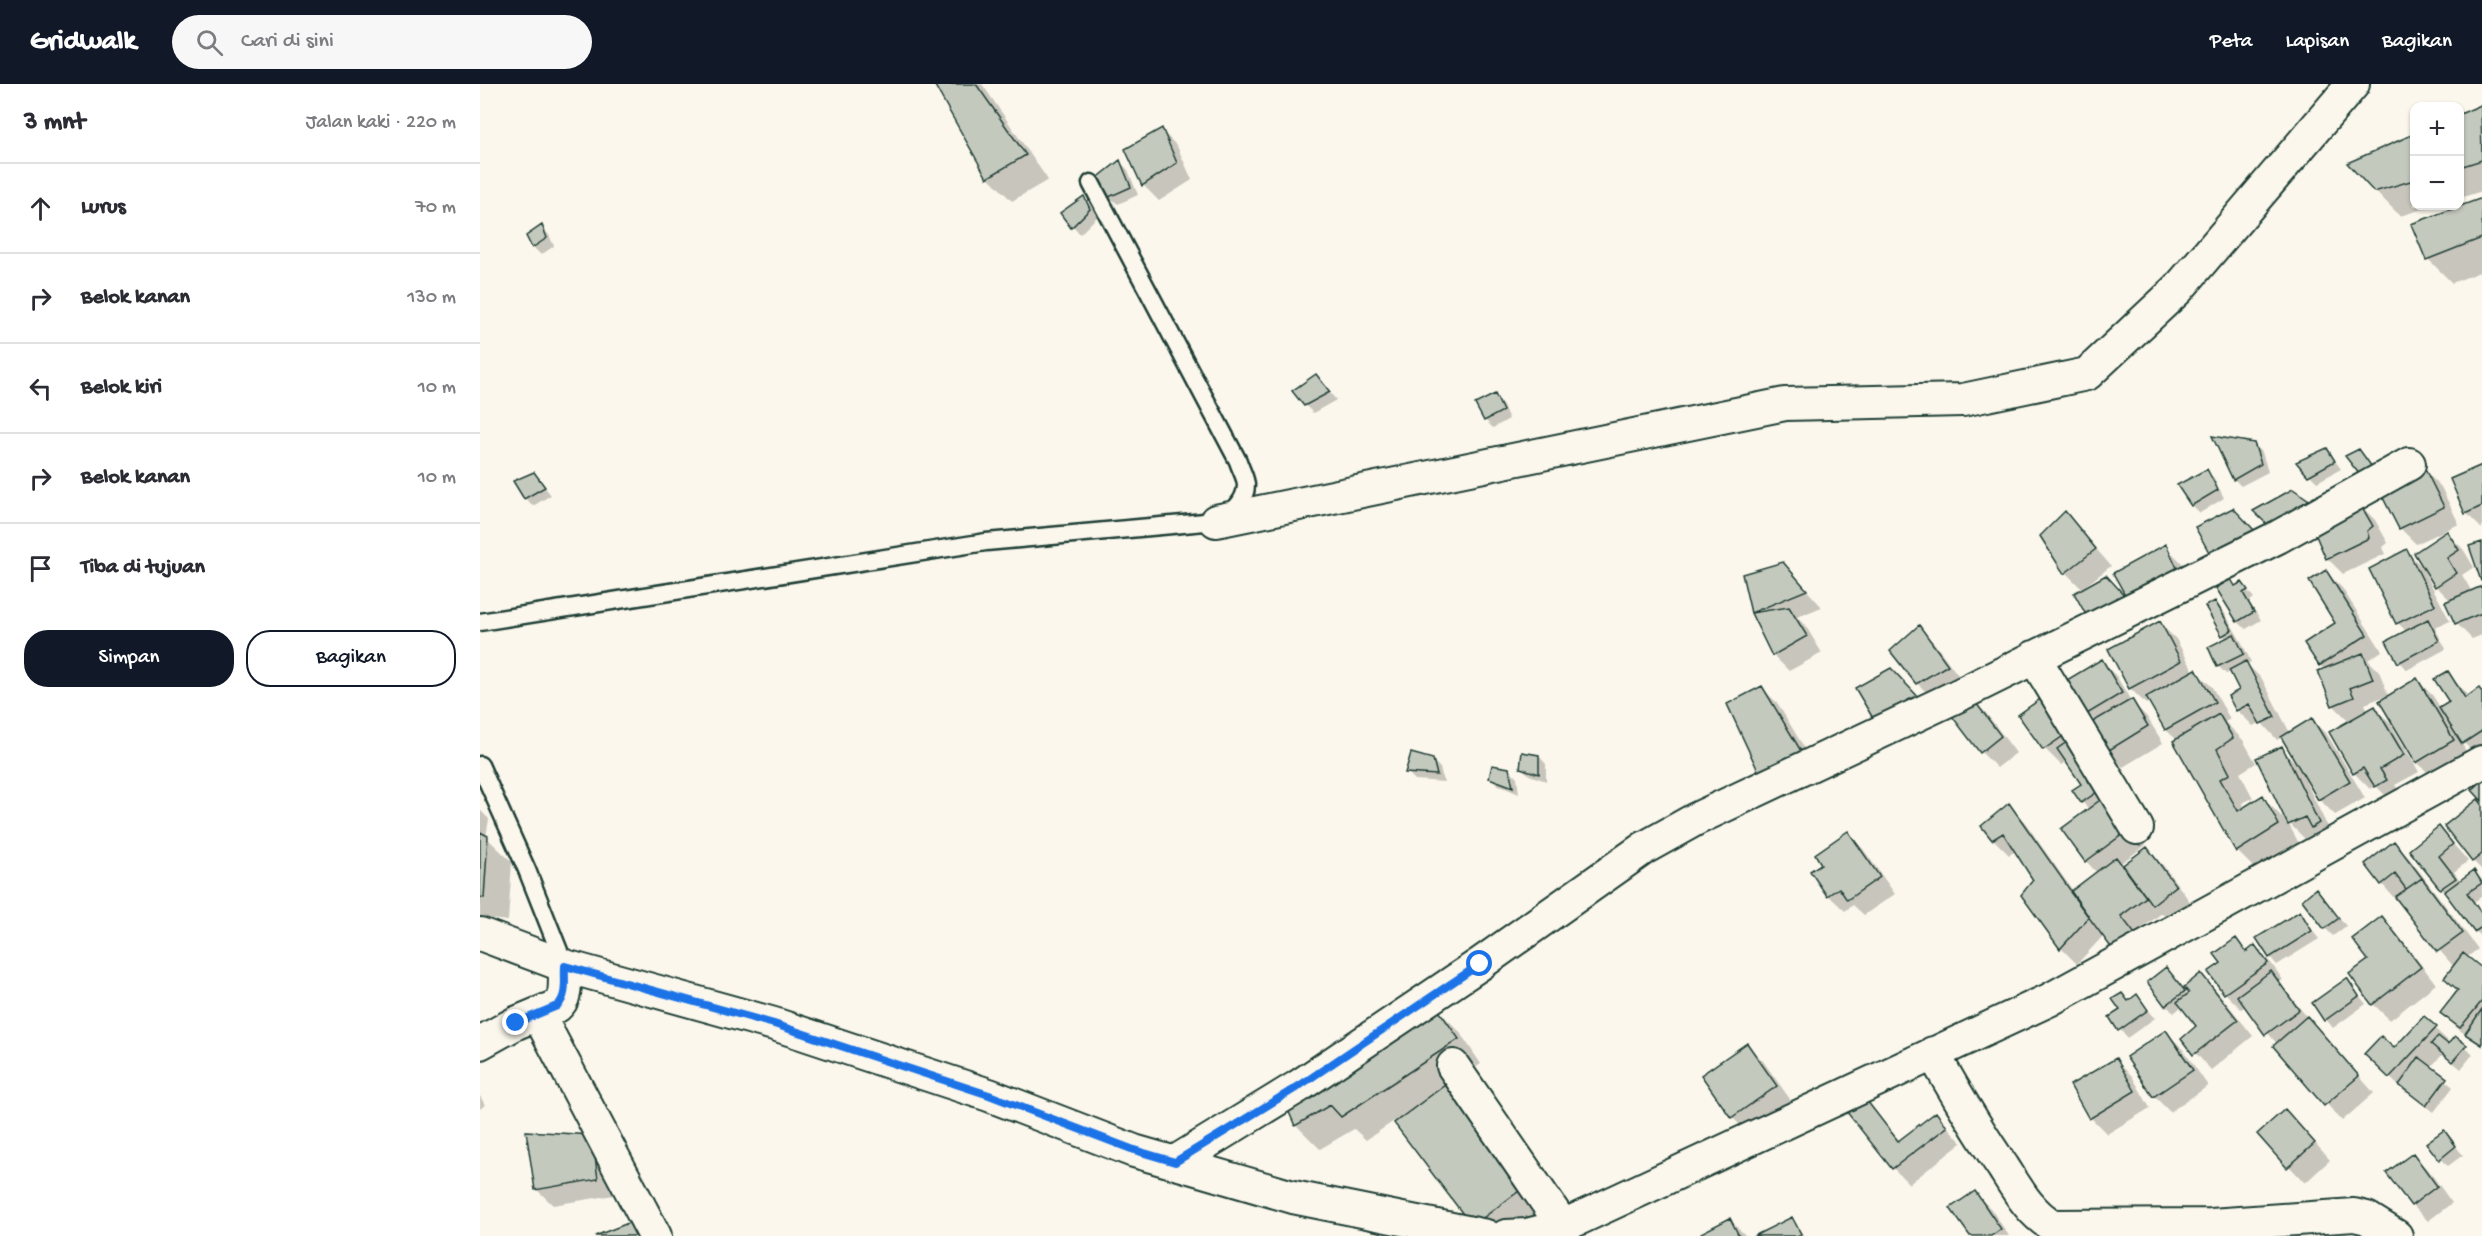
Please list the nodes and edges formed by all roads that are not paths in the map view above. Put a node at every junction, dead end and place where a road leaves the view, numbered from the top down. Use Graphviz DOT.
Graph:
graph roads {
  1 [pos="2353,84"];
  2 [pos="1091,183"];
  3 [pos="2409,464"];
  4 [pos="1216,521"];
  5 [pos="480,622"];
  6 [pos="2034,657"];
  7 [pos="2482,762"];
  8 [pos="480,765"];
  9 [pos="2137,828"];
  10 [pos="480,934"];
  11 [pos="565,966"];
  12 [pos="538,1014"];
  13 [pos="480,1043"];
  14 [pos="1933,1053"];
  15 [pos="1453,1066"];
  16 [pos="1175,1162"];
  17 [pos="1578,1227"];
  18 [pos="656,1236"];
  19 [pos="1486,1236"];
  20 [pos="1506,1236"];
  21 [pos="2396,1236"];
  1 -- 4 [label="street"];
  2 -- 4 [label="lane"];
  3 -- 6 [label="street"];
  4 -- 5 [label="lane"];
  6 -- 9 [label="street"];
  6 -- 16 [label="street"];
  7 -- 14 [label="street"];
  8 -- 11 [label="lane"];
  10 -- 11 [label="street"];
  11 -- 12 [label="street"];
  11 -- 16 [label="street"];
  12 -- 13 [label="street"];
  12 -- 18 [label="street"];
  14 -- 17 [label="street"];
  14 -- 21 [label="street"];
  15 -- 17 [label="street"];
  16 -- 19 [label="street"];
  17 -- 20 [label="street"];
}
